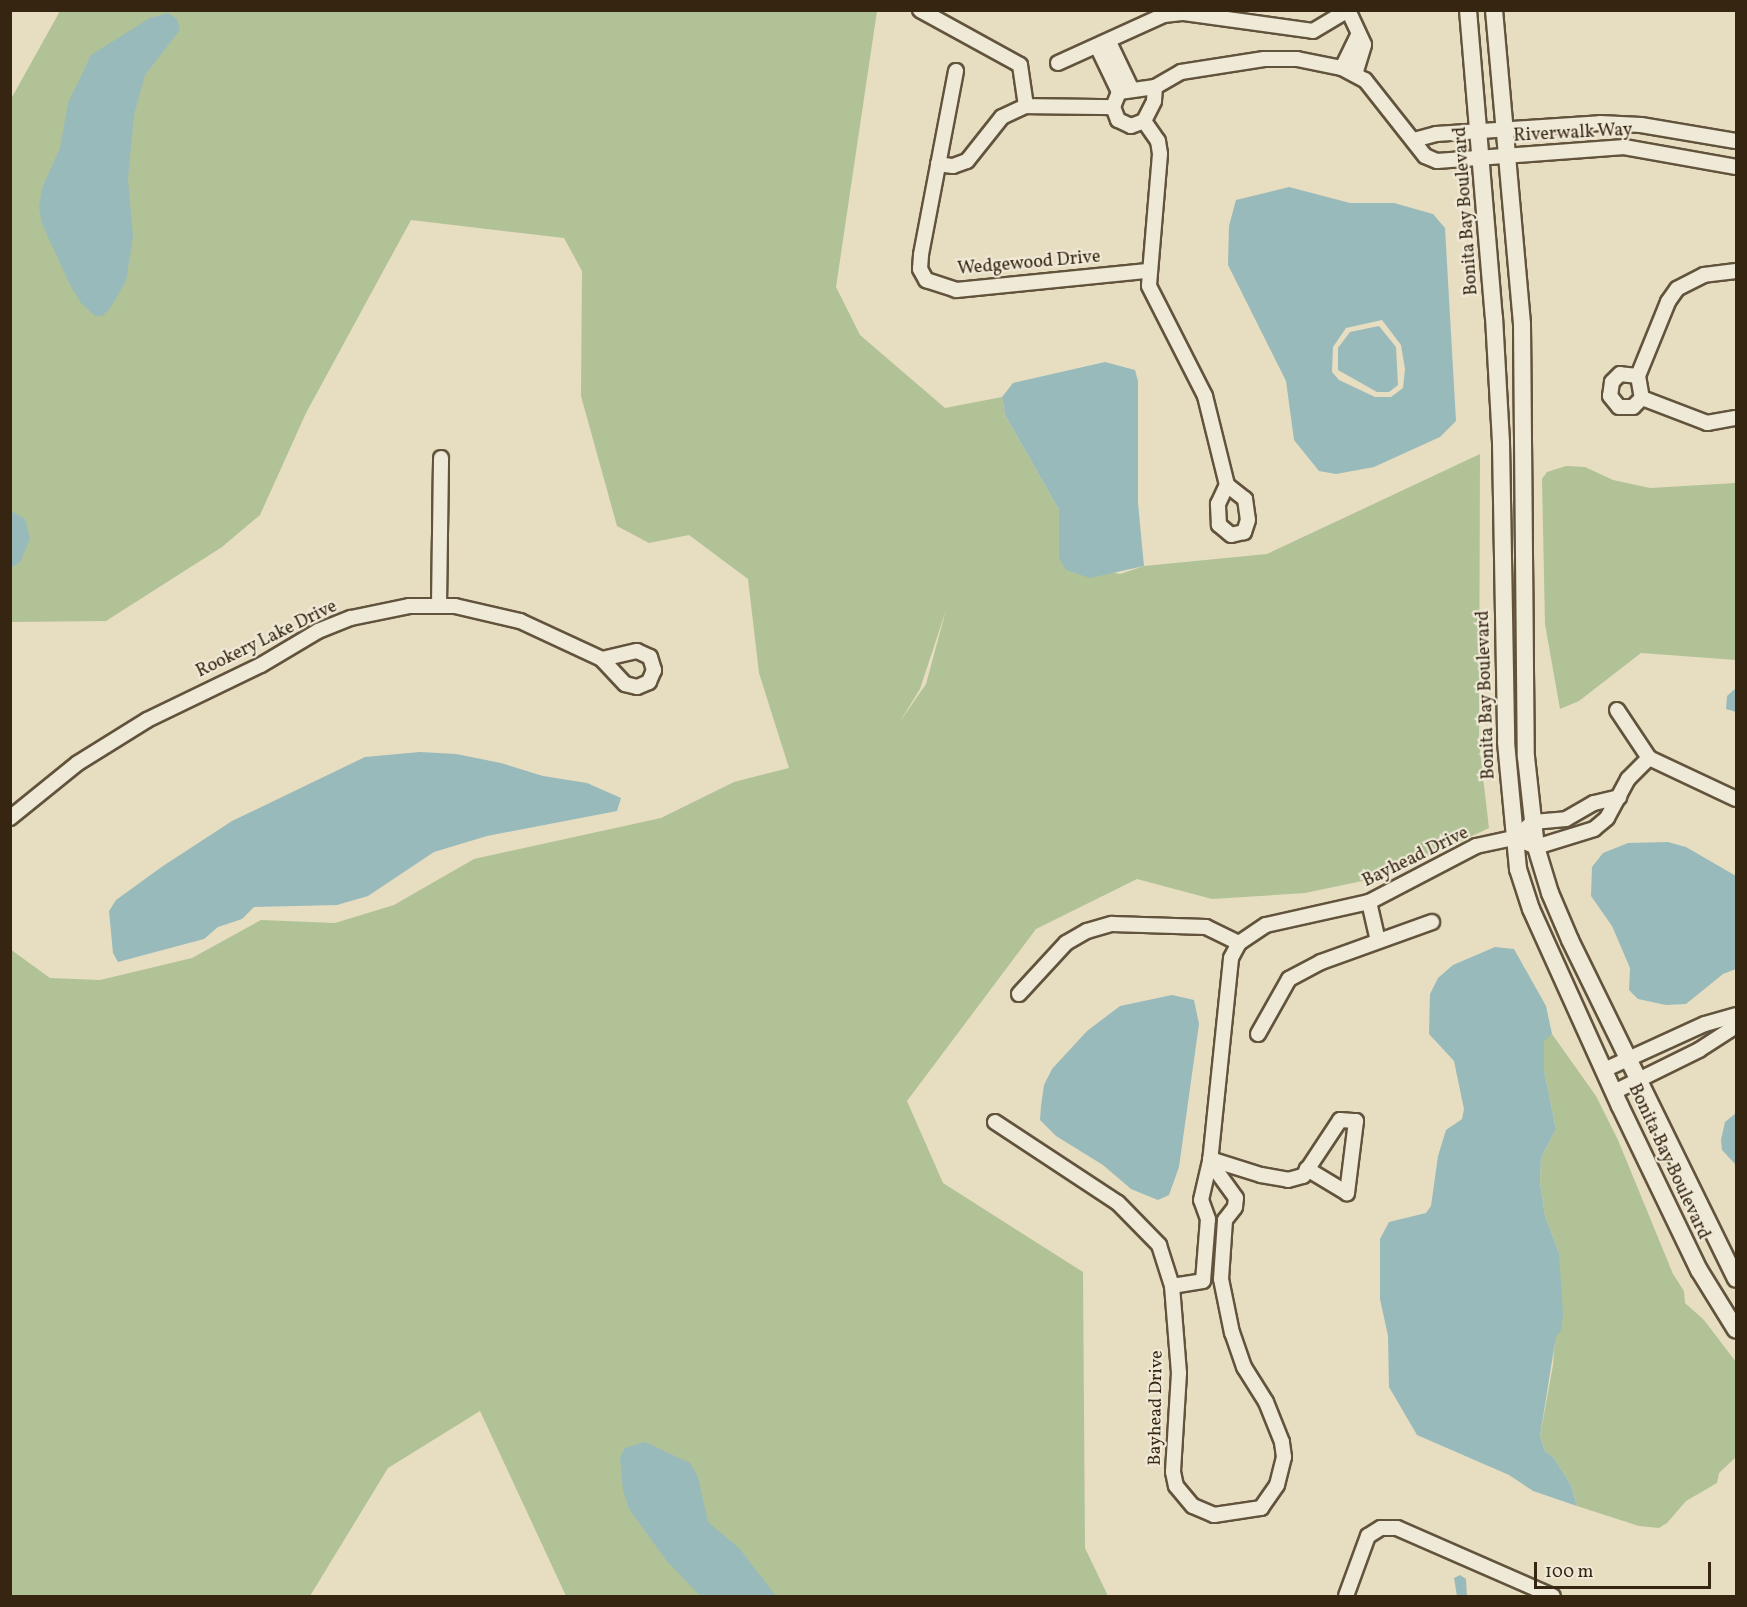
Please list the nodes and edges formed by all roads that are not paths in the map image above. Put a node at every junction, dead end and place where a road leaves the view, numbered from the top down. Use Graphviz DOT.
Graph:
graph roads {
  1 [pos="920,10"];
  2 [pos="1468,10"];
  3 [pos="1494,10"];
  4 [pos="1358,35"];
  5 [pos="1103,44"];
  6 [pos="1058,63"];
  7 [pos="1342,68"];
  8 [pos="956,71"];
  9 [pos="1355,75"];
  10 [pos="1155,87"];
  11 [pos="1125,90"];
  12 [pos="1026,105"];
  13 [pos="1113,106"];
  14 [pos="1144,121"];
  15 [pos="1504,129"];
  16 [pos="1480,130"];
  17 [pos="1414,140"];
  18 [pos="1737,141"];
  19 [pos="1506,156"];
  20 [pos="1481,158"];
  21 [pos="939,164"];
  22 [pos="1737,167"];
  23 [pos="1148,271"];
  24 [pos="1737,271"];
  25 [pos="1638,376"];
  26 [pos="1642,398"];
  27 [pos="1737,417"];
  28 [pos="441,458"];
  29 [pos="1227,485"];
  30 [pos="439,605"];
  31 [pos="602,659"];
  32 [pos="1617,710"];
  33 [pos="1649,758"];
  34 [pos="1619,797"];
  35 [pos="1737,799"];
  36 [pos="10,818"];
  37 [pos="1533,822"];
  38 [pos="1515,837"];
  39 [pos="1536,847"];
  40 [pos="1369,902"];
  41 [pos="1432,922"];
  42 [pos="1378,940"];
  43 [pos="1239,943"];
  44 [pos="1019,994"];
  45 [pos="1737,1016"];
  46 [pos="1737,1026"];
  47 [pos="1258,1034"];
  48 [pos="1628,1058"];
  49 [pos="1604,1070"];
  50 [pos="1639,1081"];
  51 [pos="1614,1092"];
  52 [pos="995,1122"];
  53 [pos="1210,1161"];
  54 [pos="1307,1169"];
  55 [pos="1208,1219"];
  56 [pos="1225,1220"];
  57 [pos="1737,1279"];
  58 [pos="1203,1281"];
  59 [pos="1172,1286"];
  60 [pos="1223,1286"];
  61 [pos="1737,1330"];
  62 [pos="1346,1596"];
  63 [pos="1553,1596"];
  1 -- 12 [label="street"];
  2 -- 16 [label="street, Bonita Bay Boulevard"];
  3 -- 15 [label="street, Bonita Bay Boulevard"];
  4 -- 5 [label="street"];
  4 -- 7 [label="street"];
  4 -- 9 [label="street"];
  5 -- 6 [label="street"];
  5 -- 11 [label="street"];
  7 -- 9 [label="street"];
  7 -- 10 [label="street"];
  8 -- 21 [label="street, Wedgewood Drive"];
  9 -- 17 [label="street"];
  10 -- 11 [label="street"];
  10 -- 14 [label="street"];
  11 -- 13 [label="street"];
  12 -- 13 [label="street"];
  12 -- 21 [label="street"];
  13 -- 14 [label="street"];
  14 -- 23 [label="street"];
  15 -- 16 [label="street"];
  15 -- 18 [label="street, Riverwalk Way"];
  15 -- 19 [label="street, Bonita Bay Boulevard"];
  16 -- 17 [label="street"];
  16 -- 20 [label="street, Bonita Bay Boulevard"];
  17 -- 20 [label="street"];
  19 -- 20 [label="street, Riverwalk Way"];
  19 -- 22 [label="street, Riverwalk Way"];
  19 -- 37 [label="street, Bonita Bay Boulevard"];
  20 -- 38 [label="street, Bonita Bay Boulevard"];
  21 -- 23 [label="street, Wedgewood Drive"];
  23 -- 29 [label="street"];
  24 -- 25 [label="street"];
  25 -- 26 [label="street"];
  25 -- 26 [label="street"];
  26 -- 27 [label="street"];
  28 -- 30 [label="street"];
  30 -- 31 [label="street, Rookery Lake Drive"];
  30 -- 36 [label="street, Rookery Lake Drive"];
  32 -- 33 [label="street"];
  33 -- 34 [label="street"];
  33 -- 35 [label="street"];
  34 -- 37 [label="street"];
  34 -- 39 [label="street"];
  37 -- 38 [label="street"];
  37 -- 39 [label="street, Bonita Bay Boulevard"];
  38 -- 39 [label="street"];
  38 -- 40 [label="street, Bayhead Drive"];
  38 -- 49 [label="street, Bonita Bay Boulevard"];
  39 -- 48 [label="street, Bonita Bay Boulevard"];
  40 -- 42 [label="street"];
  40 -- 43 [label="street, Bayhead Drive"];
  41 -- 42 [label="street"];
  42 -- 47 [label="street"];
  43 -- 44 [label="street"];
  43 -- 53 [label="street"];
  45 -- 48 [label="street"];
  46 -- 50 [label="street"];
  48 -- 49 [label="street"];
  48 -- 50 [label="street, Bonita Bay Boulevard"];
  49 -- 51 [label="street, Bonita Bay Boulevard"];
  50 -- 51 [label="street"];
  50 -- 57 [label="street, Bonita Bay Boulevard"];
  51 -- 61 [label="street, Bonita Bay Boulevard"];
  52 -- 59 [label="street, Bayhead Drive"];
  53 -- 54 [label="street"];
  53 -- 55 [label="street"];
  53 -- 56 [label="street, Bayhead Drive"];
  54 -- 54 [label="street"];
  55 -- 56 [label="street"];
  55 -- 58 [label="street"];
  56 -- 60 [label="street, Bayhead Drive"];
  58 -- 59 [label="street"];
  58 -- 60 [label="street"];
  59 -- 60 [label="street, Bayhead Drive"];
  62 -- 63 [label="street"];
}
